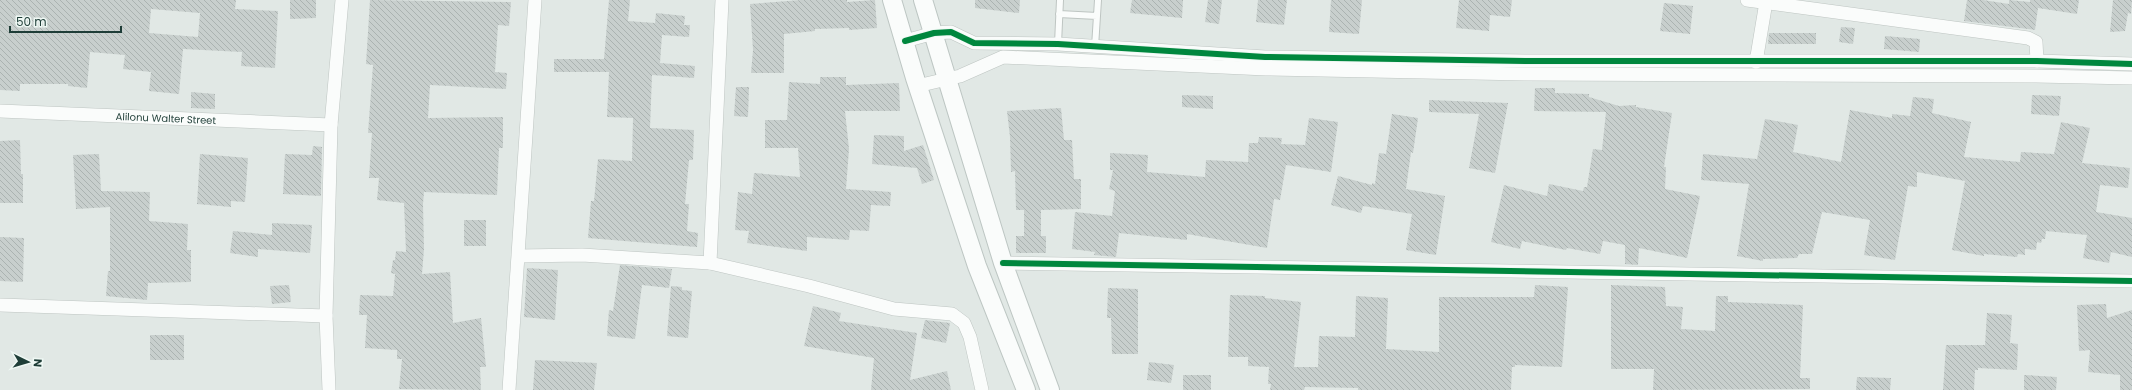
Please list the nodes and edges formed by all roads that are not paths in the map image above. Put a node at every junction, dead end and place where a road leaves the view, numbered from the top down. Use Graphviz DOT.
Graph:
graph roads {
  1 [pos="342,0"];
  2 [pos="535,0"];
  3 [pos="722,0"];
  4 [pos="892,0"];
  5 [pos="923,0"];
  6 [pos="1060,0"];
  7 [pos="1098,0"];
  8 [pos="1748,0"];
  9 [pos="1766,2"];
  10 [pos="1059,14"];
  11 [pos="1097,16"];
  12 [pos="934,33"];
  13 [pos="905,41"];
  14 [pos="1058,44"];
  15 [pos="1095,47"];
  16 [pos="1129,49"];
  17 [pos="2038,61"];
  18 [pos="1756,62"];
  19 [pos="1129,63"];
  20 [pos="2132,64"];
  21 [pos="2132,78"];
  22 [pos="948,80"];
  23 [pos="917,86"];
  24 [pos="0,112"];
  25 [pos="331,124"];
  26 [pos="519,256"];
  27 [pos="710,263"];
  28 [pos="1003,263"];
  29 [pos="2132,281"];
  30 [pos="0,305"];
  31 [pos="326,316"];
  32 [pos="329,390"];
  33 [pos="509,390"];
  34 [pos="982,390"];
  35 [pos="1026,390"];
  36 [pos="1050,390"];
  1 -- 25 [label="street"];
  2 -- 26 [label="street"];
  3 -- 27 [label="street"];
  4 -- 13 [label="main road"];
  5 -- 12 [label="main road"];
  6 -- 10 [label="lane"];
  7 -- 11 [label="lane"];
  8 -- 9 [label="street"];
  9 -- 17 [label="street"];
  9 -- 18 [label="street"];
  10 -- 11 [label="lane"];
  10 -- 14 [label="lane"];
  11 -- 15 [label="lane"];
  12 -- 13 [label="street"];
  12 -- 14 [label="street"];
  12 -- 22 [label="main road"];
  13 -- 23 [label="main road"];
  14 -- 15 [label="street"];
  15 -- 16 [label="street"];
  16 -- 18 [label="street"];
  16 -- 19 [label="street"];
  17 -- 18 [label="street"];
  17 -- 20 [label="street"];
  19 -- 21 [label="street"];
  19 -- 22 [label="street"];
  22 -- 23 [label="street"];
  22 -- 28 [label="main road"];
  23 -- 35 [label="main road"];
  24 -- 25 [label="street, Alilonu Walter Street"];
  25 -- 31 [label="street"];
  26 -- 27 [label="street"];
  26 -- 33 [label="street"];
  27 -- 34 [label="street"];
  28 -- 29 [label="street"];
  28 -- 36 [label="main road"];
  30 -- 31 [label="street"];
  31 -- 32 [label="street"];
}
